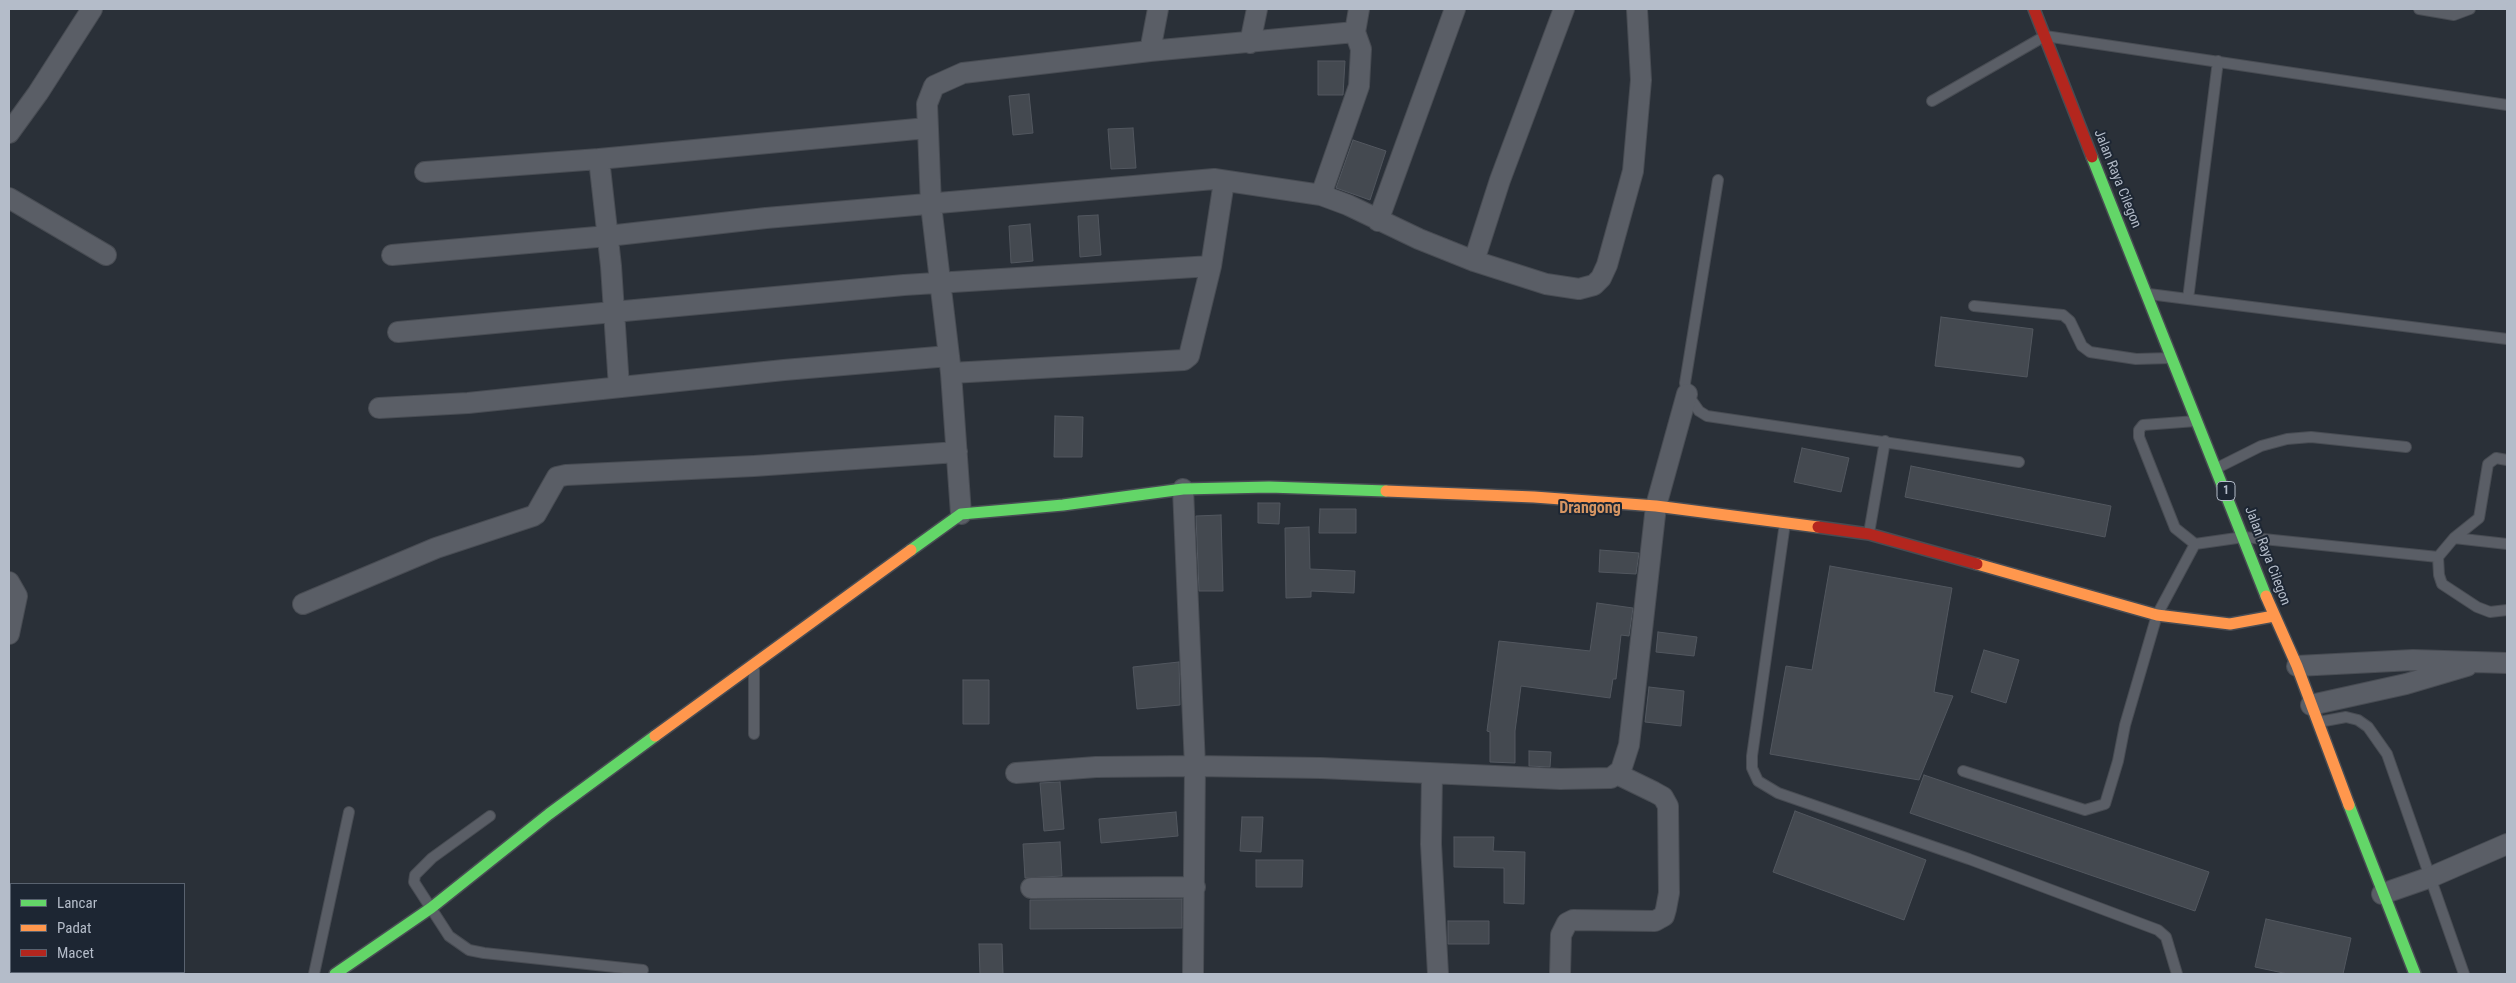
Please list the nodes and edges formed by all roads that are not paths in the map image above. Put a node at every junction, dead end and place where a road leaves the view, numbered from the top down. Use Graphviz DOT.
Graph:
graph roads {
  1 [pos="92,9"];
  2 [pos="1158,9"];
  3 [pos="1257,9"];
  4 [pos="1359,9"];
  5 [pos="1455,9"];
  6 [pos="1564,9"];
  7 [pos="1638,9"];
  8 [pos="2034,9"];
  9 [pos="2419,9"];
  10 [pos="2470,9"];
  11 [pos="1355,32"];
  12 [pos="2045,36"];
  13 [pos="1250,43"];
  14 [pos="1150,51"];
  15 [pos="2218,61"];
  16 [pos="1932,101"];
  17 [pos="2507,104"];
  18 [pos="927,128"];
  19 [pos="9,132"];
  20 [pos="599,159"];
  21 [pos="425,172"];
  22 [pos="1718,180"];
  23 [pos="1220,181"];
  24 [pos="1321,195"];
  25 [pos="9,198"];
  26 [pos="931,205"];
  27 [pos="1378,222"];
  28 [pos="608,236"];
  29 [pos="106,255"];
  30 [pos="392,255"];
  31 [pos="1474,261"];
  32 [pos="1212,266"];
  33 [pos="939,283"];
  34 [pos="2146,294"];
  35 [pos="2188,299"];
  36 [pos="1974,306"];
  37 [pos="615,311"];
  38 [pos="398,332"];
  39 [pos="2507,339"];
  40 [pos="2172,358"];
  41 [pos="950,365"];
  42 [pos="619,387"];
  43 [pos="1687,394"];
  44 [pos="379,408"];
  45 [pos="2197,420"];
  46 [pos="1885,441"];
  47 [pos="2406,447"];
  48 [pos="957,452"];
  49 [pos="2507,460"];
  50 [pos="2019,462"];
  51 [pos="2217,468"];
  52 [pos="1182,489"];
  53 [pos="1656,506"];
  54 [pos="961,514"];
  55 [pos="1785,522"];
  56 [pos="1869,534"];
  57 [pos="2244,537"];
  58 [pos="2454,538"];
  59 [pos="2195,544"];
  60 [pos="2507,544"];
  61 [pos="2438,557"];
  62 [pos="9,582"];
  63 [pos="303,604"];
  64 [pos="2507,610"];
  65 [pos="2157,615"];
  66 [pos="2274,616"];
  67 [pos="9,634"];
  68 [pos="2479,662"];
  69 [pos="2507,663"];
  70 [pos="754,666"];
  71 [pos="2297,666"];
  72 [pos="2350,696"];
  73 [pos="2315,714"];
  74 [pos="2353,718"];
  75 [pos="754,734"];
  76 [pos="1195,766"];
  77 [pos="1963,771"];
  78 [pos="1016,773"];
  79 [pos="1432,774"];
  80 [pos="1617,774"];
  81 [pos="349,812"];
  82 [pos="490,816"];
  83 [pos="2507,844"];
  84 [pos="2431,876"];
  85 [pos="1195,887"];
  86 [pos="1032,888"];
  87 [pos="2382,894"];
  88 [pos="431,908"];
  89 [pos="643,970"];
  90 [pos="314,974"];
  91 [pos="336,974"];
  92 [pos="1193,974"];
  93 [pos="1438,974"];
  94 [pos="1560,974"];
  95 [pos="2177,974"];
  96 [pos="2415,974"];
  97 [pos="2464,974"];
  1 -- 19 [label="street"];
  2 -- 14 [label="street"];
  3 -- 13 [label="street"];
  4 -- 11 [label="street"];
  5 -- 27 [label="street"];
  6 -- 31 [label="street"];
  7 -- 31 [label="street"];
  8 -- 12 [label="main road, Jalan Raya Cilegon / 1"];
  9 -- 10 [label="lane"];
  11 -- 13 [label="street"];
  11 -- 24 [label="street"];
  12 -- 15 [label="lane"];
  12 -- 16 [label="lane"];
  12 -- 34 [label="main road, Jalan Raya Cilegon / 1"];
  13 -- 14 [label="street"];
  14 -- 18 [label="street"];
  15 -- 17 [label="lane"];
  15 -- 35 [label="lane"];
  18 -- 20 [label="street"];
  18 -- 26 [label="street"];
  20 -- 21 [label="street"];
  20 -- 28 [label="street"];
  22 -- 43 [label="lane"];
  23 -- 24 [label="street"];
  23 -- 26 [label="street"];
  23 -- 32 [label="street"];
  24 -- 27 [label="street"];
  25 -- 29 [label="street"];
  26 -- 28 [label="street"];
  26 -- 33 [label="street"];
  27 -- 31 [label="street"];
  28 -- 30 [label="street"];
  28 -- 37 [label="street"];
  32 -- 33 [label="street"];
  32 -- 41 [label="street"];
  33 -- 37 [label="street"];
  33 -- 41 [label="street"];
  34 -- 35 [label="lane"];
  34 -- 40 [label="main road, Jalan Raya Cilegon / 1"];
  35 -- 39 [label="lane"];
  36 -- 40 [label="lane"];
  37 -- 38 [label="street"];
  37 -- 42 [label="street"];
  40 -- 45 [label="main road, Jalan Raya Cilegon / 1"];
  41 -- 42 [label="street"];
  41 -- 48 [label="street"];
  42 -- 44 [label="street"];
  43 -- 46 [label="lane"];
  43 -- 53 [label="street"];
  45 -- 51 [label="main road, Jalan Raya Cilegon / 1"];
  45 -- 59 [label="lane"];
  46 -- 50 [label="lane"];
  46 -- 56 [label="lane"];
  47 -- 51 [label="lane"];
  48 -- 54 [label="street"];
  48 -- 63 [label="street"];
  49 -- 58 [label="lane"];
  51 -- 57 [label="main road, Jalan Raya Cilegon / 1"];
  52 -- 53 [label="main road"];
  52 -- 54 [label="main road"];
  52 -- 76 [label="street"];
  53 -- 55 [label="main road"];
  53 -- 80 [label="street"];
  54 -- 70 [label="main road"];
  55 -- 56 [label="main road"];
  55 -- 95 [label="lane"];
  56 -- 65 [label="main road"];
  57 -- 59 [label="lane"];
  57 -- 61 [label="lane"];
  57 -- 66 [label="main road, Jalan Raya Cilegon / 1"];
  58 -- 60 [label="lane"];
  58 -- 61 [label="lane"];
  59 -- 65 [label="lane"];
  61 -- 64 [label="lane"];
  62 -- 67 [label="street"];
  65 -- 66 [label="main road"];
  65 -- 77 [label="lane"];
  66 -- 71 [label="main road, Jalan Raya Cilegon / 1"];
  68 -- 69 [label="street"];
  68 -- 71 [label="street"];
  68 -- 72 [label="street"];
  70 -- 75 [label="lane"];
  70 -- 88 [label="main road"];
  71 -- 73 [label="main road, Jalan Raya Cilegon / 1"];
  72 -- 73 [label="street"];
  72 -- 74 [label="lane"];
  73 -- 74 [label="lane"];
  73 -- 87 [label="main road, Jalan Raya Cilegon / 1"];
  74 -- 84 [label="lane"];
  76 -- 78 [label="street"];
  76 -- 79 [label="street"];
  76 -- 85 [label="street"];
  79 -- 80 [label="street"];
  79 -- 93 [label="street"];
  80 -- 94 [label="street"];
  81 -- 90 [label="lane"];
  82 -- 88 [label="lane"];
  83 -- 84 [label="street"];
  84 -- 87 [label="street"];
  84 -- 97 [label="lane"];
  85 -- 86 [label="street"];
  85 -- 92 [label="street"];
  87 -- 96 [label="main road, Jalan Raya Cilegon / 1"];
  88 -- 89 [label="lane"];
  88 -- 91 [label="main road"];
}
